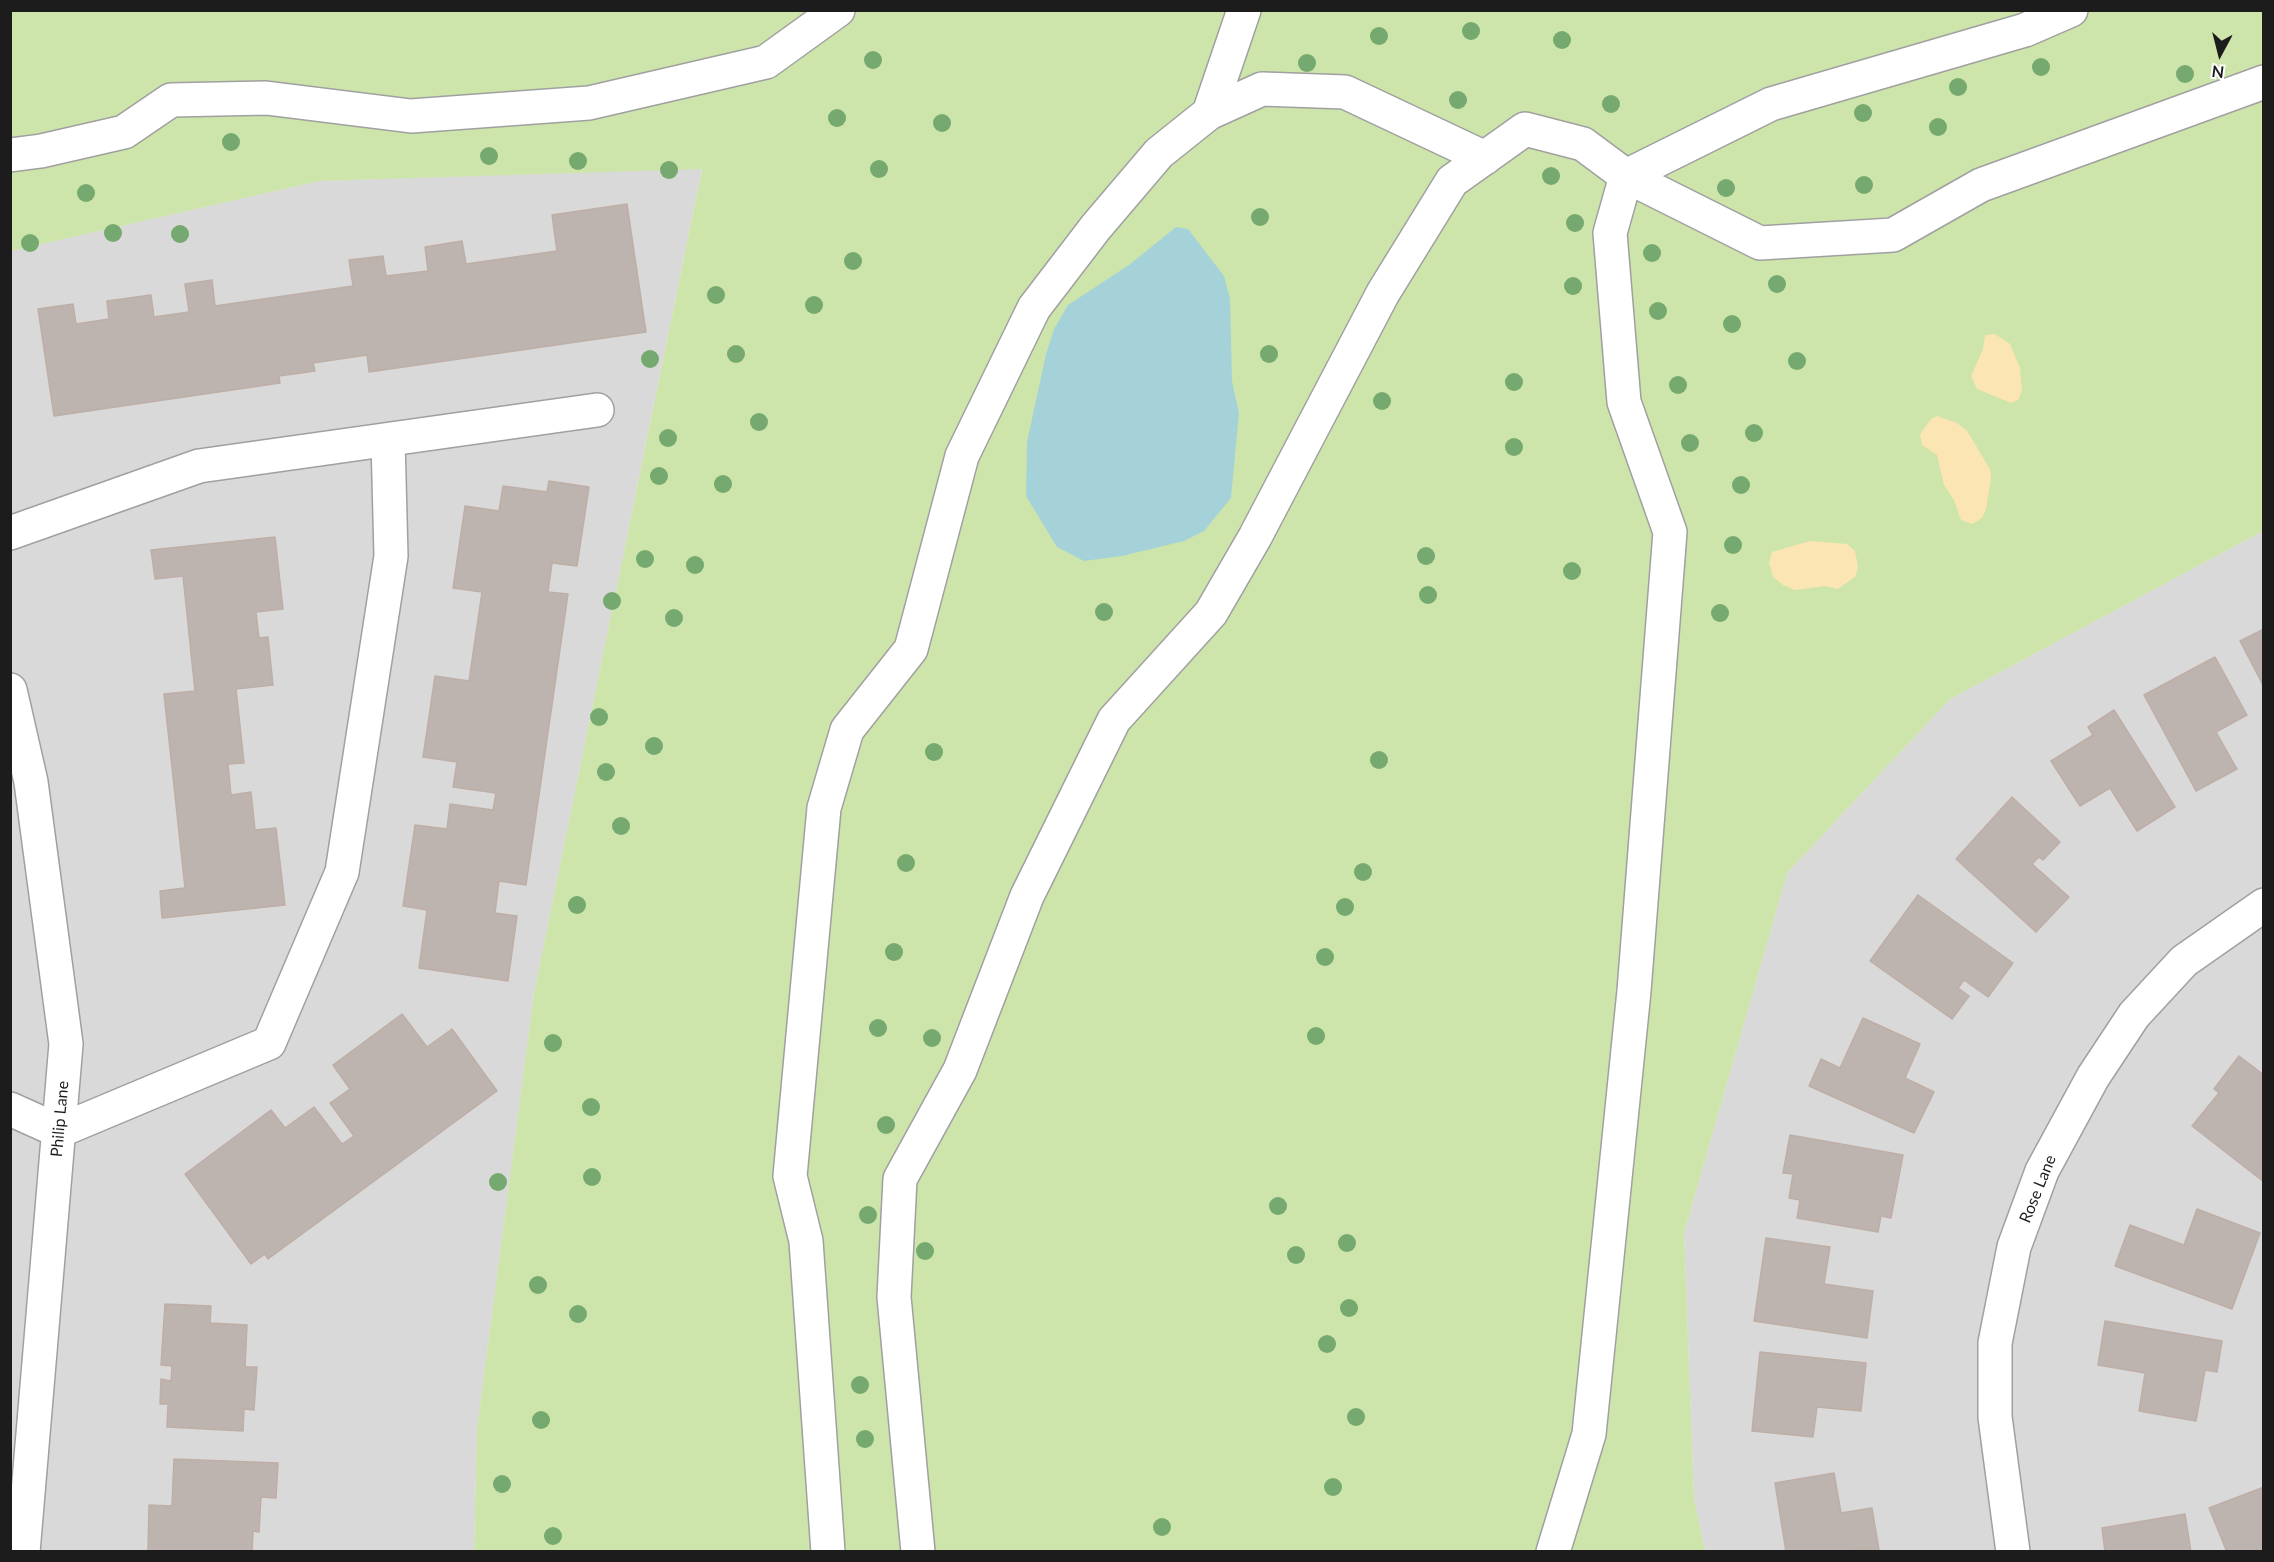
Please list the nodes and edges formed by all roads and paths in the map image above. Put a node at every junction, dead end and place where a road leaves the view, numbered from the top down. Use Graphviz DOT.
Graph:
graph roads {
  1 [pos="838,10"];
  2 [pos="1244,10"];
  3 [pos="2071,10"];
  4 [pos="2264,82"];
  5 [pos="1209,113"];
  6 [pos="10,155"];
  7 [pos="1485,158"];
  8 [pos="1626,176"];
  9 [pos="597,410"];
  10 [pos="388,440"];
  11 [pos="10,533"];
  12 [pos="10,690"];
  13 [pos="2264,905"];
  14 [pos="10,1108"];
  15 [pos="59,1131"];
  16 [pos="23,1551"];
  17 [pos="828,1551"];
  18 [pos="918,1551"];
  19 [pos="1553,1551"];
  20 [pos="2013,1551"];
  1 -- 6 [label="street"];
  2 -- 5 [label="street"];
  3 -- 8 [label="street"];
  4 -- 8 [label="street"];
  5 -- 7 [label="street"];
  5 -- 17 [label="street"];
  7 -- 8 [label="street"];
  7 -- 18 [label="street"];
  8 -- 19 [label="street"];
  9 -- 10 [label="street"];
  10 -- 11 [label="street"];
  10 -- 15 [label="street"];
  12 -- 15 [label="street, Philip Lane"];
  13 -- 20 [label="street, Rose Lane"];
  14 -- 15 [label="street"];
  15 -- 16 [label="street, Philip Lane"];
}
